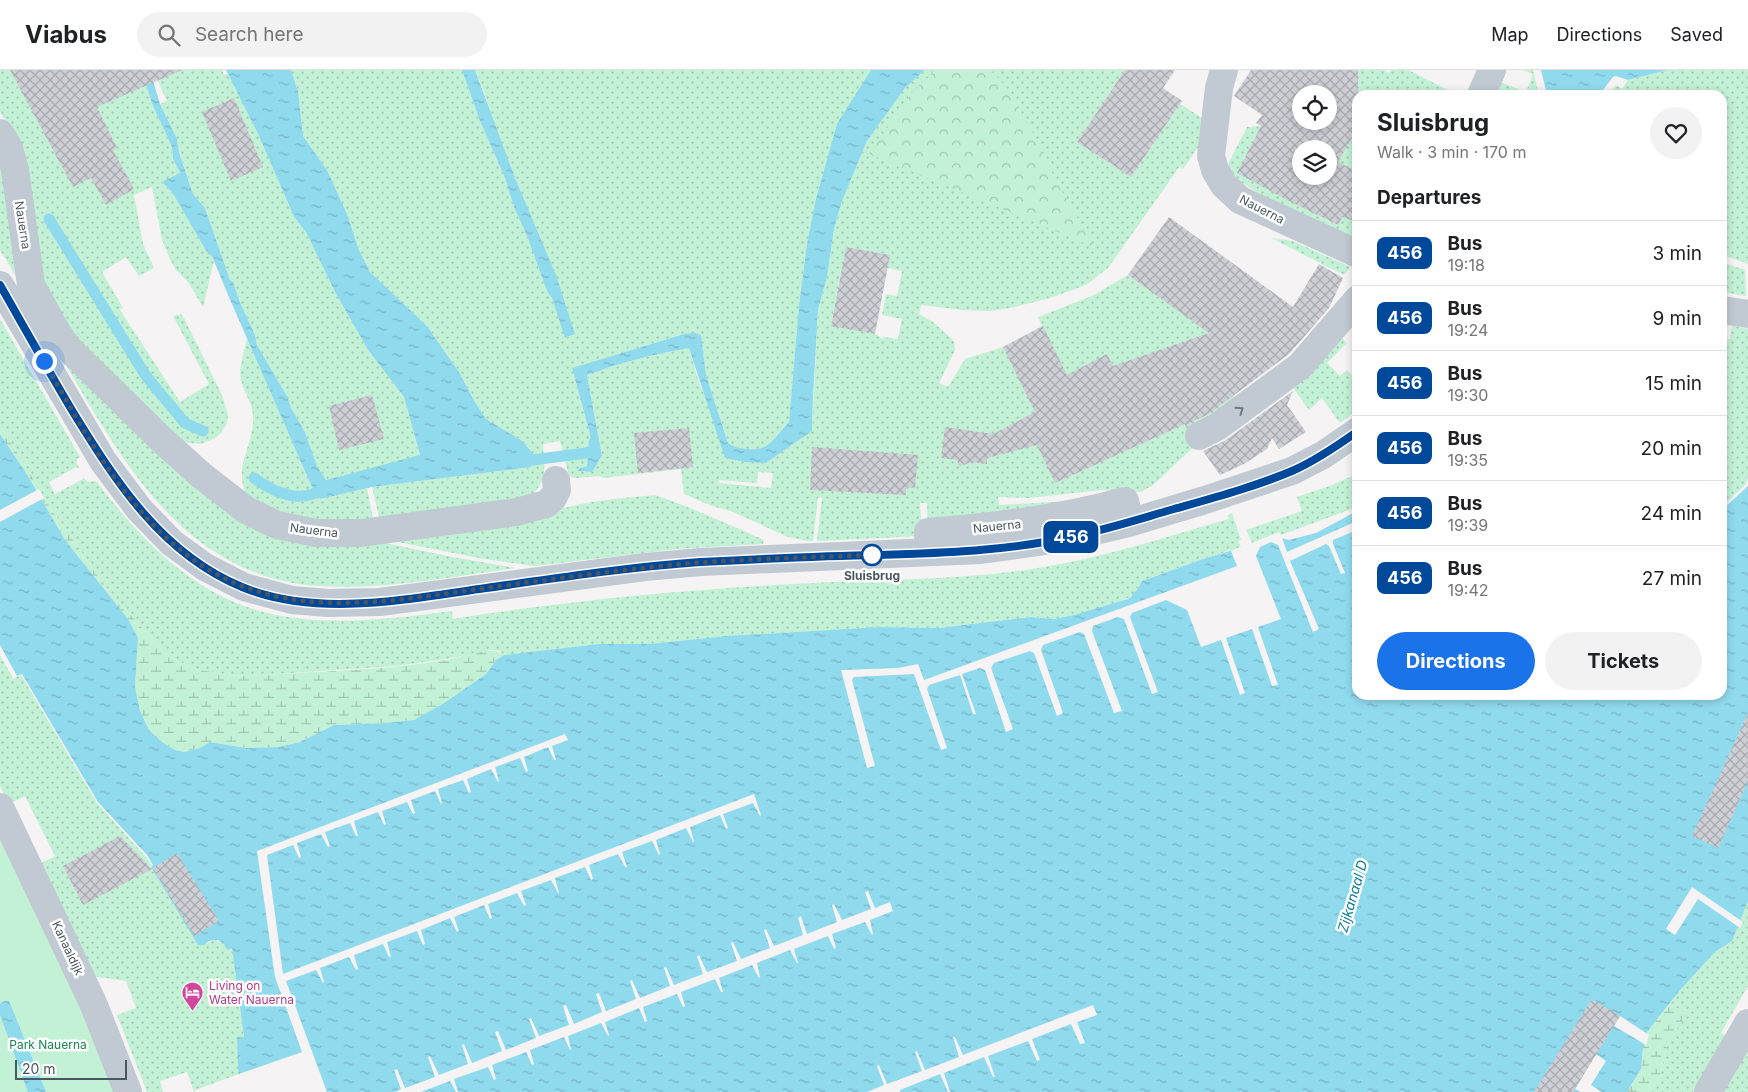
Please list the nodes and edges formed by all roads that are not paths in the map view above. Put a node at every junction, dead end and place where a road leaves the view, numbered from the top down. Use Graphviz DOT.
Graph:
graph roads {
  1 [pos="1224,70"];
  2 [pos="1492,70"];
  3 [pos="1483,90"];
  4 [pos="0,133"];
  5 [pos="1352,251"];
  6 [pos="0,285"];
  7 [pos="1352,306"];
  8 [pos="1727,311"];
  9 [pos="1748,314"];
  10 [pos="36,322"];
  11 [pos="1352,435"];
  12 [pos="1199,436"];
  13 [pos="556,480"];
  14 [pos="928,532"];
  15 [pos="0,807"];
  16 [pos="1748,1023"];
  17 [pos="128,1092"];
  18 [pos="1708,1092"];
  1 -- 5 [label="street, Nauerna"];
  2 -- 3 [label="street"];
  4 -- 10 [label="street, Nauerna"];
  6 -- 10 [label="street, Nauerna"];
  12 -- 7 [label="street, one-way"];
  8 -- 9 [label="street"];
  10 -- 11 [label="street, Nauerna"];
  10 -- 13 [label="street, Nauerna"];
  14 -- 14 [label="street, Nauerna"];
  15 -- 17 [label="street, Kanaaldijk"];
  16 -- 18 [label="street"];
}
